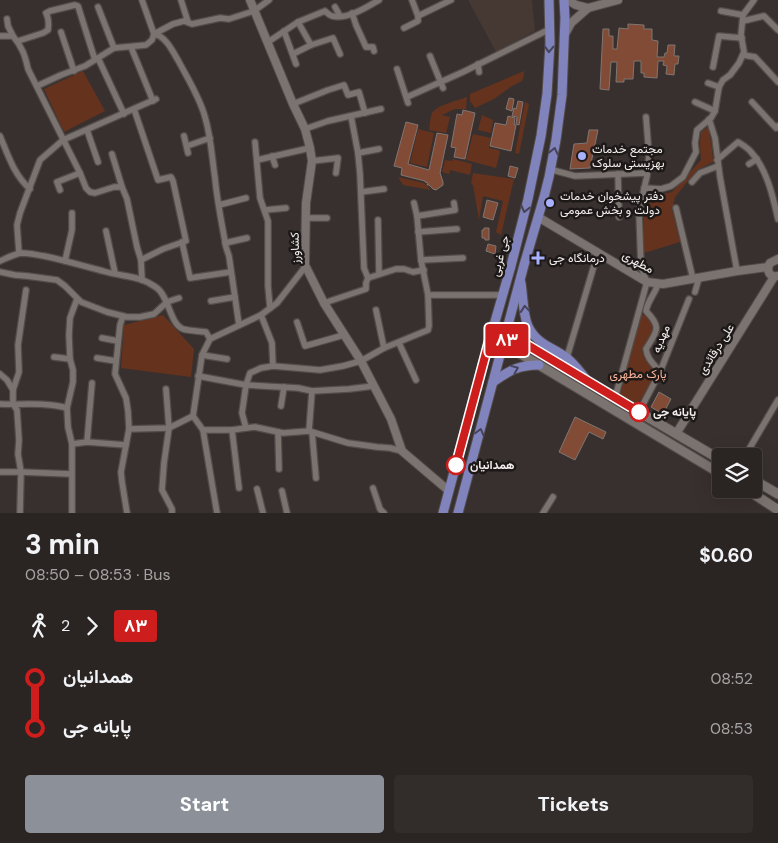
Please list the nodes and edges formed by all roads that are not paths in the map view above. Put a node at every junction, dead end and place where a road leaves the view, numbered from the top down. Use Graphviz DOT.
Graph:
graph roads {
  1 [pos="142,0"];
  2 [pos="181,0"];
  3 [pos="250,0"];
  4 [pos="269,0"];
  5 [pos="412,0"];
  6 [pos="451,0"];
  7 [pos="549,0"];
  8 [pos="564,0"];
  9 [pos="568,0"];
  10 [pos="618,0"];
  11 [pos="754,0"];
  12 [pos="376,1"];
  13 [pos="75,3"];
  14 [pos="98,7"];
  15 [pos="335,7"];
  16 [pos="588,8"];
  17 [pos="254,11"];
  18 [pos="721,11"];
  19 [pos="352,13"];
  20 [pos="340,16"];
  21 [pos="418,16"];
  22 [pos="743,18"];
  23 [pos="7,19"];
  24 [pos="188,22"];
  25 [pos="298,22"];
  26 [pos="404,28"];
  27 [pos="550,29"];
  28 [pos="778,30"];
  29 [pos="61,32"];
  30 [pos="284,32"];
  31 [pos="154,34"];
  32 [pos="565,34"];
  33 [pos="0,36"];
  34 [pos="14,36"];
  35 [pos="742,38"];
  36 [pos="18,41"];
  37 [pos="268,42"];
  38 [pos="311,45"];
  39 [pos="131,46"];
  40 [pos="114,48"];
  41 [pos="374,51"];
  42 [pos="292,54"];
  43 [pos="340,54"];
  44 [pos="743,55"];
  45 [pos="430,56"];
  46 [pos="97,59"];
  47 [pos="296,64"];
  48 [pos="478,64"];
  49 [pos="713,67"];
  50 [pos="397,69"];
  51 [pos="74,71"];
  52 [pos="479,72"];
  53 [pos="440,81"];
  54 [pos="778,82"];
  55 [pos="708,83"];
  56 [pos="37,86"];
  57 [pos="719,87"];
  58 [pos="443,88"];
  59 [pos="696,102"];
  60 [pos="752,102"];
  61 [pos="293,104"];
  62 [pos="134,109"];
  63 [pos="381,109"];
  64 [pos="716,111"];
  65 [pos="365,113"];
  66 [pos="124,114"];
  67 [pos="351,116"];
  68 [pos="646,117"];
  69 [pos="709,119"];
  70 [pos="778,126"];
  71 [pos="305,129"];
  72 [pos="87,130"];
  73 [pos="0,136"];
  74 [pos="184,136"];
  75 [pos="210,138"];
  76 [pos="64,140"];
  77 [pos="255,142"];
  78 [pos="310,148"];
  79 [pos="379,149"];
  80 [pos="358,153"];
  81 [pos="112,154"];
  82 [pos="272,156"];
  83 [pos="757,159"];
  84 [pos="257,160"];
  85 [pos="312,161"];
  86 [pos="98,162"];
  87 [pos="718,163"];
  88 [pos="749,164"];
  89 [pos="275,165"];
  90 [pos="550,169"];
  91 [pos="80,173"];
  92 [pos="336,173"];
  93 [pos="647,173"];
  94 [pos="618,174"];
  95 [pos="692,182"];
  96 [pos="122,187"];
  97 [pos="644,188"];
  98 [pos="30,189"];
  99 [pos="384,189"];
  100 [pos="60,190"];
  101 [pos="361,192"];
  102 [pos="246,198"];
  103 [pos="776,201"];
  104 [pos="414,203"];
  105 [pos="454,203"];
  106 [pos="218,205"];
  107 [pos="286,208"];
  108 [pos="676,208"];
  109 [pos="265,210"];
  110 [pos="72,213"];
  111 [pos="417,216"];
  112 [pos="619,217"];
  113 [pos="305,218"];
  114 [pos="327,218"];
  115 [pos="538,218"];
  116 [pos="778,219"];
  117 [pos="378,220"];
  118 [pos="457,229"];
  119 [pos="106,231"];
  120 [pos="418,232"];
  121 [pos="247,238"];
  122 [pos="184,242"];
  123 [pos="225,243"];
  124 [pos="598,252"];
  125 [pos="19,253"];
  126 [pos="463,258"];
  127 [pos="778,259"];
  128 [pos="141,260"];
  129 [pos="421,260"];
  130 [pos="0,261"];
  131 [pos="65,261"];
  132 [pos="305,267"];
  133 [pos="768,267"];
  134 [pos="424,270"];
  135 [pos="737,271"];
  136 [pos="0,272"];
  137 [pos="231,272"];
  138 [pos="115,273"];
  139 [pos="379,274"];
  140 [pos="776,276"];
  141 [pos="368,278"];
  142 [pos="696,278"];
  143 [pos="142,280"];
  144 [pos="521,280"];
  145 [pos="647,282"];
  146 [pos="658,284"];
  147 [pos="26,290"];
  148 [pos="695,292"];
  149 [pos="428,295"];
  150 [pos="503,295"];
  151 [pos="235,297"];
  152 [pos="179,298"];
  153 [pos="77,299"];
  154 [pos="690,299"];
  155 [pos="211,301"];
  156 [pos="167,302"];
  157 [pos="324,303"];
  158 [pos="270,308"];
  159 [pos="376,310"];
  160 [pos="261,315"];
  161 [pos="123,316"];
  162 [pos="297,322"];
  163 [pos="239,325"];
  164 [pos="491,334"];
  165 [pos="344,335"];
  166 [pos="102,338"];
  167 [pos="210,339"];
  168 [pos="504,340"];
  169 [pos="118,341"];
  170 [pos="399,343"];
  171 [pos="384,348"];
  172 [pos="202,355"];
  173 [pos="54,356"];
  174 [pos="566,357"];
  175 [pos="97,358"];
  176 [pos="70,359"];
  177 [pos="227,359"];
  178 [pos="116,361"];
  179 [pos="361,361"];
  180 [pos="539,365"];
  181 [pos="273,366"];
  182 [pos="660,372"];
  183 [pos="0,374"];
  184 [pos="198,376"];
  185 [pos="416,380"];
  186 [pos="494,382"];
  187 [pos="588,382"];
  188 [pos="92,383"];
  189 [pos="246,385"];
  190 [pos="374,386"];
  191 [pos="284,387"];
  192 [pos="166,389"];
  193 [pos="13,390"];
  194 [pos="312,391"];
  195 [pos="615,398"];
  196 [pos="778,400"];
  197 [pos="0,404"];
  198 [pos="13,404"];
  199 [pos="281,406"];
  200 [pos="67,408"];
  201 [pos="639,412"];
  202 [pos="193,416"];
  203 [pos="663,426"];
  204 [pos="169,428"];
  205 [pos="246,428"];
  206 [pos="129,429"];
  207 [pos="203,430"];
  208 [pos="232,430"];
  209 [pos="278,432"];
  210 [pos="311,432"];
  211 [pos="676,434"];
  212 [pos="658,435"];
  213 [pos="87,442"];
  214 [pos="72,444"];
  215 [pos="693,444"];
  216 [pos="126,445"];
  217 [pos="750,448"];
  218 [pos="402,451"];
  219 [pos="688,454"];
  220 [pos="712,455"];
  221 [pos="279,469"];
  222 [pos="712,469"];
  223 [pos="0,472"];
  224 [pos="21,472"];
  225 [pos="71,474"];
  226 [pos="316,478"];
  227 [pos="762,485"];
  228 [pos="239,488"];
  229 [pos="373,488"];
  230 [pos="257,489"];
  231 [pos="282,491"];
  232 [pos="449,491"];
  233 [pos="778,494"];
  234 [pos="553,497"];
  235 [pos="760,498"];
  236 [pos="778,510"];
  237 [pos="20,513"];
  238 [pos="72,513"];
  239 [pos="127,513"];
  240 [pos="172,513"];
  241 [pos="217,513"];
  242 [pos="262,513"];
  243 [pos="287,513"];
  244 [pos="384,513"];
  245 [pos="443,513"];
  246 [pos="459,513"];
  247 [pos="543,513"];
  1 -- 31 [label="street"];
  2 -- 24 [label="street"];
  3 -- 17 [label="street, کشاورز"];
  4 -- 17 [label="street"];
  5 -- 21 [label="street"];
  6 -- 21 [label="street"];
  7 -- 27 [label="main road, جی غربی"];
  8 -- 32 [label="main road, جی غربی"];
  9 -- 16 [label="street"];
  10 -- 16 [label="street"];
  11 -- 22 [label="street"];
  12 -- 19 [label="street"];
  13 -- 36 [label="street"];
  13 -- 46 [label="street"];
  14 -- 40 [label="street"];
  15 -- 20 [label="street"];
  16 -- 32 [label="street"];
  17 -- 24 [label="street"];
  17 -- 37 [label="street, کشاورز"];
  18 -- 22 [label="street"];
  19 -- 20 [label="street"];
  19 -- 41 [label="street"];
  20 -- 25 [label="street"];
  21 -- 26 [label="street"];
  22 -- 28 [label="street"];
  22 -- 35 [label="street"];
  23 -- 34 [label="street"];
  24 -- 31 [label="street"];
  25 -- 30 [label="street"];
  25 -- 38 [label="street"];
  27 -- 48 [label="street"];
  27 -- 150 [label="main road, جی غربی, one-way"];
  29 -- 51 [label="street"];
  30 -- 37 [label="street"];
  30 -- 42 [label="street"];
  31 -- 39 [label="street"];
  31 -- 75 [label="street"];
  90 -- 32 [label="main road, جی غربی, one-way"];
  33 -- 34 [label="street"];
  34 -- 36 [label="street"];
  35 -- 44 [label="street"];
  35 -- 49 [label="street"];
  36 -- 56 [label="street"];
  37 -- 61 [label="street, کشاورز"];
  38 -- 42 [label="street"];
  38 -- 43 [label="street"];
  39 -- 40 [label="street"];
  39 -- 62 [label="street"];
  40 -- 46 [label="street"];
  42 -- 47 [label="street"];
  44 -- 54 [label="street"];
  44 -- 57 [label="street"];
  45 -- 53 [label="street"];
  46 -- 51 [label="street"];
  46 -- 66 [label="street"];
  48 -- 52 [label="street"];
  48 -- 53 [label="street"];
  50 -- 53 [label="street"];
  51 -- 56 [label="street"];
  53 -- 58 [label="street"];
  55 -- 57 [label="street"];
  56 -- 76 [label="street"];
  57 -- 64 [label="street"];
  59 -- 64 [label="street"];
  60 -- 70 [label="street"];
  61 -- 65 [label="street"];
  61 -- 71 [label="street, کشاورز"];
  62 -- 66 [label="street"];
  62 -- 122 [label="street"];
  63 -- 65 [label="street"];
  64 -- 69 [label="street"];
  65 -- 67 [label="street"];
  66 -- 72 [label="street"];
  67 -- 71 [label="street"];
  67 -- 80 [label="street"];
  68 -- 93 [label="street"];
  69 -- 87 [label="street"];
  69 -- 97 [label="street"];
  71 -- 78 [label="street, کشاورز"];
  72 -- 76 [label="street"];
  72 -- 86 [label="street"];
  73 -- 98 [label="street"];
  74 -- 75 [label="street"];
  75 -- 106 [label="street"];
  76 -- 91 [label="street"];
  76 -- 98 [label="street"];
  77 -- 84 [label="street"];
  78 -- 82 [label="street"];
  78 -- 85 [label="street, کشاورز"];
  79 -- 80 [label="street"];
  80 -- 101 [label="street"];
  81 -- 96 [label="street"];
  82 -- 84 [label="street"];
  82 -- 89 [label="street"];
  83 -- 87 [label="street"];
  83 -- 88 [label="street"];
  83 -- 103 [label="street"];
  84 -- 109 [label="street"];
  85 -- 92 [label="street"];
  85 -- 113 [label="street, کشاورز"];
  87 -- 95 [label="street"];
  87 -- 135 [label="street"];
  90 -- 94 [label="street"];
  90 -- 115 [label="main road, جی غربی"];
  91 -- 96 [label="street"];
  91 -- 100 [label="street"];
  93 -- 94 [label="street"];
  93 -- 97 [label="street"];
  94 -- 112 [label="street"];
  96 -- 128 [label="street"];
  97 -- 145 [label="street"];
  98 -- 125 [label="street"];
  99 -- 101 [label="street"];
  101 -- 141 [label="street"];
  102 -- 106 [label="street"];
  103 -- 116 [label="street"];
  104 -- 111 [label="street"];
  105 -- 111 [label="street"];
  106 -- 123 [label="street"];
  107 -- 109 [label="street"];
  108 -- 142 [label="street"];
  109 -- 158 [label="street"];
  110 -- 131 [label="street"];
  111 -- 120 [label="street"];
  113 -- 114 [label="street"];
  113 -- 132 [label="street, کشاورز"];
  115 -- 124 [label="street, مطهری"];
  115 -- 144 [label="main road, جی غربی"];
  117 -- 139 [label="street"];
  118 -- 120 [label="street"];
  119 -- 138 [label="street"];
  120 -- 129 [label="street"];
  121 -- 123 [label="street"];
  122 -- 128 [label="street"];
  122 -- 137 [label="street"];
  123 -- 137 [label="street"];
  124 -- 145 [label="street, مطهری"];
  124 -- 174 [label="street"];
  125 -- 130 [label="street"];
  125 -- 131 [label="street"];
  126 -- 129 [label="street"];
  127 -- 133 [label="street"];
  128 -- 143 [label="street"];
  129 -- 134 [label="street"];
  131 -- 138 [label="street"];
  132 -- 157 [label="street, کشاورز"];
  132 -- 158 [label="street"];
  133 -- 135 [label="street, مطهری"];
  133 -- 140 [label="street"];
  134 -- 139 [label="street"];
  134 -- 149 [label="street"];
  135 -- 142 [label="street, مطهری"];
  136 -- 153 [label="street"];
  137 -- 151 [label="street"];
  138 -- 143 [label="street"];
  139 -- 141 [label="street"];
  140 -- 211 [label="street, علی درقائدی"];
  141 -- 157 [label="street"];
  142 -- 146 [label="street, مطهری"];
  142 -- 148 [label="street"];
  143 -- 156 [label="street"];
  144 -- 168 [label="main road, جی غربی"];
  174 -- 144 [label="main road, one-way"];
  145 -- 146 [label="street, مطهری"];
  145 -- 195 [label="street"];
  146 -- 182 [label="street"];
  147 -- 193 [label="street"];
  149 -- 150 [label="street"];
  149 -- 170 [label="street"];
  150 -- 164 [label="main road, جی غربی"];
  151 -- 155 [label="street"];
  151 -- 163 [label="street"];
  152 -- 156 [label="street"];
  153 -- 161 [label="street"];
  153 -- 176 [label="street"];
  154 -- 182 [label="street, مهدیه"];
  156 -- 161 [label="street"];
  156 -- 167 [label="street"];
  157 -- 165 [label="street, کشاورز"];
  158 -- 160 [label="street"];
  159 -- 171 [label="street"];
  160 -- 163 [label="street"];
  160 -- 181 [label="street"];
  161 -- 169 [label="street"];
  162 -- 165 [label="street"];
  163 -- 167 [label="street"];
  164 -- 168 [label="main road"];
  164 -- 232 [label="main road, جی غربی"];
  165 -- 179 [label="street, کشاورز"];
  166 -- 169 [label="street"];
  167 -- 172 [label="street"];
  168 -- 180 [label="main road"];
  168 -- 186 [label="main road, جی غربی"];
  168 -- 187 [label="main road"];
  169 -- 178 [label="street"];
  170 -- 171 [label="street"];
  170 -- 185 [label="street"];
  171 -- 179 [label="street"];
  172 -- 177 [label="street"];
  172 -- 184 [label="street"];
  173 -- 176 [label="street"];
  174 -- 187 [label="main road"];
  175 -- 178 [label="street"];
  176 -- 200 [label="street"];
  178 -- 206 [label="street"];
  179 -- 181 [label="street"];
  179 -- 190 [label="street, کشاورز"];
  186 -- 180 [label="main road, one-way"];
  180 -- 212 [label="main road"];
  181 -- 189 [label="street"];
  182 -- 201 [label="street, مهدیه"];
  183 -- 193 [label="street"];
  184 -- 189 [label="street"];
  184 -- 202 [label="street"];
  246 -- 186 [label="main road, جی غربی, one-way"];
  187 -- 195 [label="main road"];
  188 -- 213 [label="street"];
  189 -- 191 [label="street"];
  189 -- 205 [label="street"];
  190 -- 194 [label="street"];
  190 -- 218 [label="street, کشاورز"];
  191 -- 194 [label="street"];
  191 -- 199 [label="street"];
  192 -- 204 [label="street"];
  193 -- 198 [label="street"];
  194 -- 210 [label="street"];
  195 -- 201 [label="main road"];
  196 -- 217 [label="street"];
  197 -- 198 [label="street"];
  198 -- 200 [label="street"];
  198 -- 224 [label="street"];
  200 -- 214 [label="street"];
  201 -- 203 [label="main road"];
  202 -- 204 [label="street"];
  202 -- 207 [label="street"];
  203 -- 211 [label="main road"];
  203 -- 212 [label="main road"];
  204 -- 206 [label="street"];
  204 -- 240 [label="street"];
  205 -- 208 [label="street"];
  205 -- 209 [label="street"];
  206 -- 216 [label="street"];
  207 -- 208 [label="street"];
  207 -- 241 [label="street"];
  208 -- 228 [label="street"];
  209 -- 210 [label="street"];
  209 -- 221 [label="street"];
  210 -- 218 [label="street"];
  210 -- 226 [label="street"];
  211 -- 215 [label="main road"];
  212 -- 219 [label="main road"];
  213 -- 214 [label="street"];
  213 -- 216 [label="street"];
  214 -- 225 [label="street"];
  215 -- 219 [label="main road"];
  215 -- 220 [label="main road"];
  216 -- 239 [label="street"];
  218 -- 232 [label="street"];
  219 -- 222 [label="main road"];
  223 -- 224 [label="street"];
  224 -- 225 [label="street"];
  224 -- 237 [label="street"];
  225 -- 238 [label="street"];
  227 -- 233 [label="main road"];
  229 -- 244 [label="street"];
  230 -- 242 [label="street"];
  231 -- 243 [label="street"];
  232 -- 245 [label="main road, جی غربی"];
  234 -- 247 [label="street"];
  235 -- 236 [label="main road"];
}
